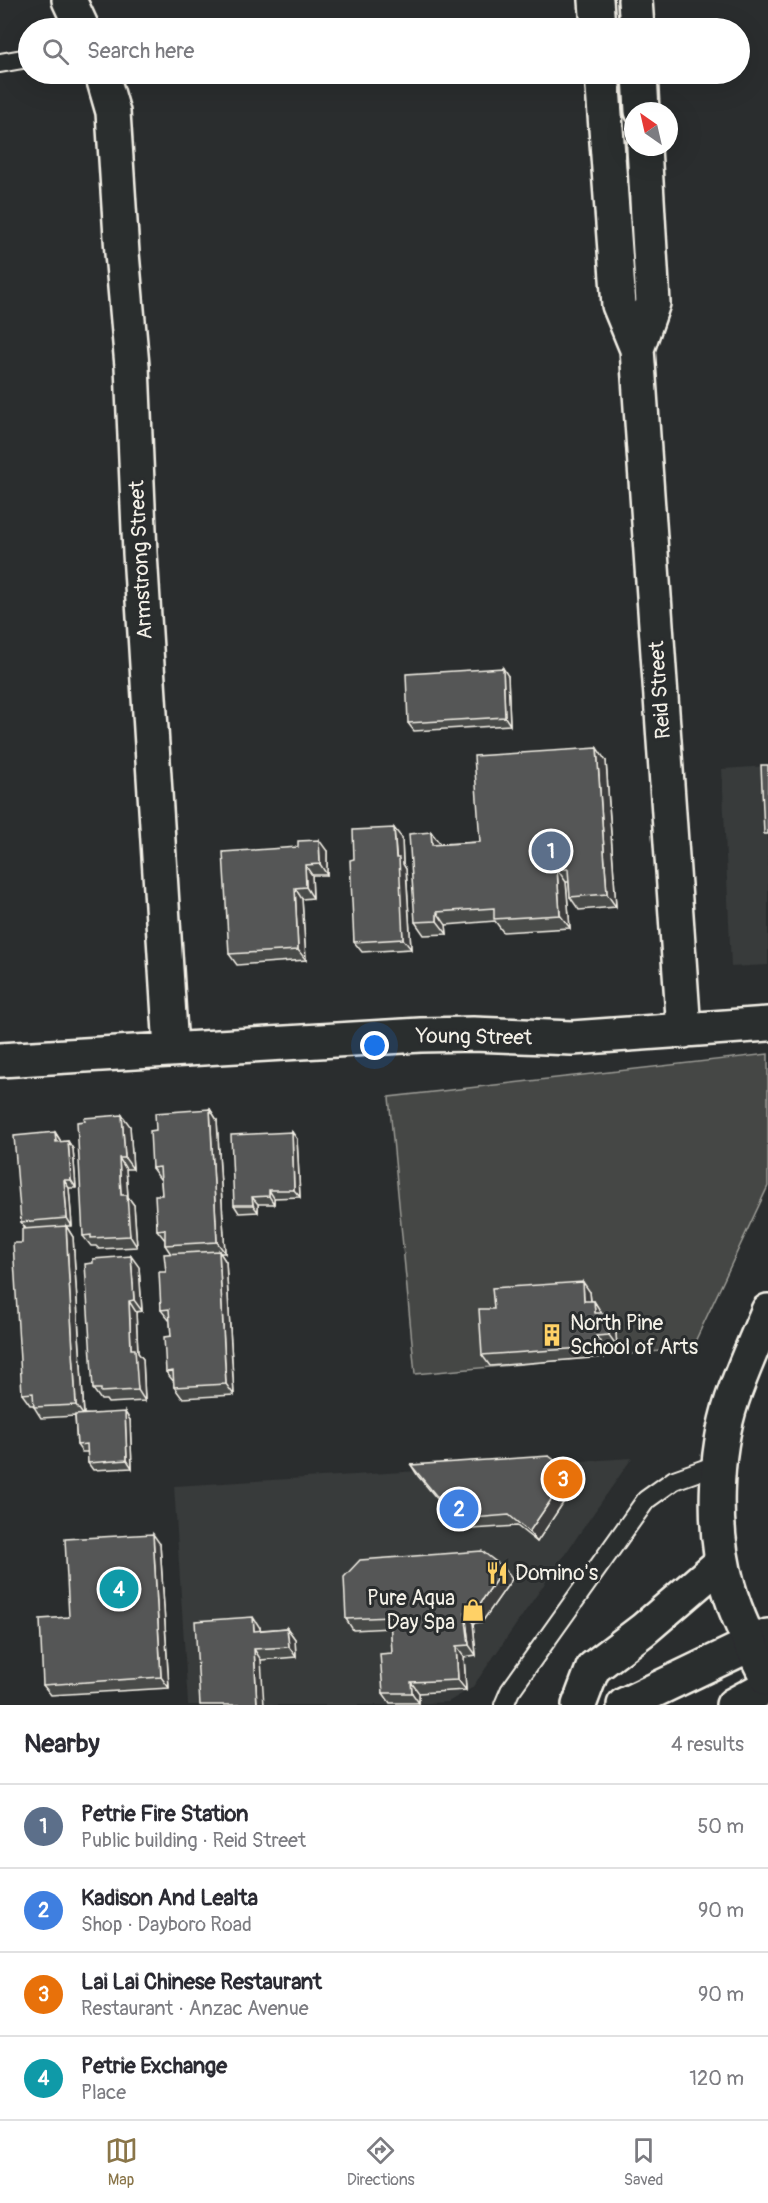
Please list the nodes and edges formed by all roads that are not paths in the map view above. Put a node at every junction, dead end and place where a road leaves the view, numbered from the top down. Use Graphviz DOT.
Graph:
graph roads {
  1 [pos="69,0"];
  2 [pos="596,0"];
  3 [pos="635,0"];
  4 [pos="77,18"];
  5 [pos="597,18"];
  6 [pos="636,18"];
  7 [pos="18,60"];
  8 [pos="0,63"];
  9 [pos="105,84"];
  10 [pos="603,84"];
  11 [pos="641,84"];
  12 [pos="642,102"];
  13 [pos="645,156"];
  14 [pos="637,349"];
  15 [pos="768,1024"];
  16 [pos="684,1031"];
  17 [pos="171,1049"];
  18 [pos="0,1060"];
  19 [pos="768,1311"];
  20 [pos="719,1464"];
  21 [pos="723,1562"];
  22 [pos="759,1640"];
  23 [pos="768,1679"];
  24 [pos="768,1686"];
  25 [pos="504,1705"];
  26 [pos="579,1705"];
  27 [pos="624,1705"];
  28 [pos="733,1705"];
  1 -- 4 [label="main road"];
  2 -- 5 [label="main road"];
  3 -- 6 [label="main road"];
  7 -- 8 [label="lane"];
  9 -- 17 [label="main road, Armstrong Street"];
  10 -- 14 [label="main road, Reid Street"];
  11 -- 12 [label="main road"];
  13 -- 14 [label="main road, Reid Street"];
  14 -- 16 [label="main road, Reid Street"];
  15 -- 16 [label="main road, Young Street"];
  16 -- 17 [label="main road, Young Street"];
  17 -- 18 [label="main road, Young Street"];
  19 -- 20 [label="main road"];
  20 -- 21 [label="main road"];
  20 -- 25 [label="lane"];
  21 -- 22 [label="main road"];
  21 -- 26 [label="main road"];
  22 -- 23 [label="main road"];
  22 -- 27 [label="main road"];
  24 -- 28 [label="main road"];
}
